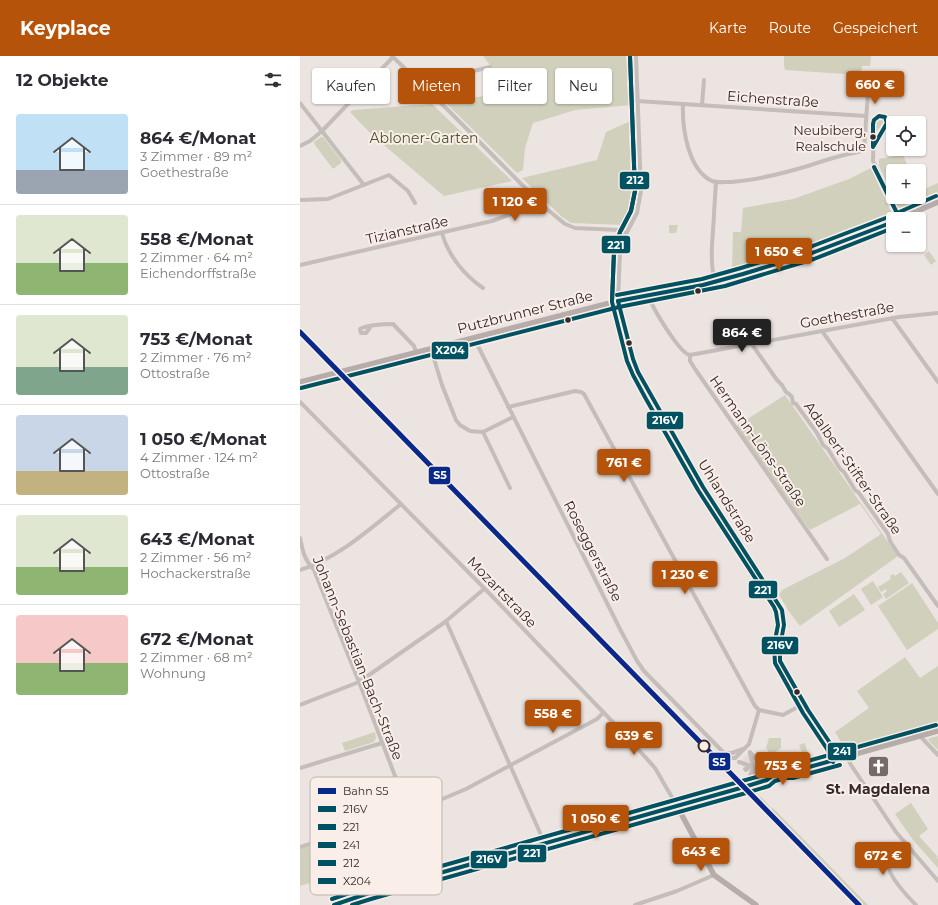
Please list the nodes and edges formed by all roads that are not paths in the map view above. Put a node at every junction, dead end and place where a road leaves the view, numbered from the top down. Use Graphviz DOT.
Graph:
graph roads {
  1 [pos="636,56"];
  2 [pos="392,57"];
  3 [pos="490,67"];
  4 [pos="404,68"];
  5 [pos="475,71"];
  6 [pos="704,80"];
  7 [pos="868,92"];
  8 [pos="637,101"];
  9 [pos="300,103"];
  10 [pos="441,104"];
  11 [pos="683,104"];
  12 [pos="702,105"];
  13 [pos="866,116"];
  14 [pos="322,131"];
  15 [pos="874,144"];
  16 [pos="300,146"];
  17 [pos="716,182"];
  18 [pos="364,185"];
  19 [pos="536,198"];
  20 [pos="300,200"];
  21 [pos="938,202"];
  22 [pos="415,203"];
  23 [pos="896,212"];
  24 [pos="915,212"];
  25 [pos="886,225"];
  26 [pos="442,233"];
  27 [pos="626,234"];
  28 [pos="300,265"];
  29 [pos="715,282"];
  30 [pos="483,288"];
  31 [pos="649,296"];
  32 [pos="618,302"];
  33 [pos="938,313"];
  34 [pos="892,318"];
  35 [pos="371,326"];
  36 [pos="822,331"];
  37 [pos="474,338"];
  38 [pos="751,343"];
  39 [pos="431,348"];
  40 [pos="416,352"];
  41 [pos="690,355"];
  42 [pos="300,382"];
  43 [pos="938,382"];
  44 [pos="300,402"];
  45 [pos="508,407"];
  46 [pos="513,417"];
  47 [pos="483,432"];
  48 [pos="510,488"];
  49 [pos="938,494"];
  50 [pos="401,504"];
  51 [pos="300,538"];
  52 [pos="827,559"];
  53 [pos="311,567"];
  54 [pos="300,570"];
  55 [pos="484,589"];
  56 [pos="938,606"];
  57 [pos="446,621"];
  58 [pos="359,682"];
  59 [pos="805,703"];
  60 [pos="300,705"];
  61 [pos="759,710"];
  62 [pos="603,713"];
  63 [pos="938,731"];
  64 [pos="920,736"];
  65 [pos="382,743"];
  66 [pos="938,755"];
  67 [pos="847,757"];
  68 [pos="838,759"];
  69 [pos="759,762"];
  70 [pos="510,765"];
  71 [pos="300,768"];
  72 [pos="751,770"];
  73 [pos="395,777"];
  74 [pos="442,799"];
  75 [pos="677,806"];
  76 [pos="904,842"];
  77 [pos="310,844"];
  78 [pos="545,844"];
  79 [pos="300,847"];
  80 [pos="442,873"];
  81 [pos="714,875"];
  82 [pos="938,881"];
  83 [pos="362,895"];
  84 [pos="334,905"];
  85 [pos="635,905"];
  86 [pos="756,905"];
  87 [pos="916,905"];
  1 -- 8 [label="street, Uhlandstraße"];
  2 -- 4 [label="street"];
  2 -- 14 [label="street"];
  3 -- 5 [label="street"];
  6 -- 12 [label="street"];
  7 -- 13 [label="street"];
  8 -- 11 [label="street, Eichenstraße"];
  8 -- 27 [label="street, Uhlandstraße"];
  9 -- 14 [label="street"];
  10 -- 19 [label="street"];
  11 -- 12 [label="street, Eichenstraße"];
  11 -- 17 [label="street"];
  12 -- 13 [label="street, Eichenstraße"];
  13 -- 17 [label="street"];
  14 -- 16 [label="street"];
  14 -- 18 [label="street"];
  15 -- 15 [label="street"];
  15 -- 23 [label="street"];
  17 -- 29 [label="street"];
  18 -- 20 [label="street"];
  18 -- 22 [label="street"];
  19 -- 26 [label="street, Tizianstraße"];
  19 -- 27 [label="street"];
  21 -- 24 [label="street"];
  25 -- 29 [label="street, Putzbrunner Straße"];
  26 -- 28 [label="street, Tizianstraße"];
  26 -- 30 [label="street"];
  27 -- 32 [label="street, Uhlandstraße"];
  29 -- 31 [label="street, Putzbrunner Straße"];
  31 -- 32 [label="street, Putzbrunner Straße"];
  31 -- 41 [label="street, Hermann-Löns-Straße"];
  32 -- 37 [label="street, Putzbrunner Straße"];
  32 -- 59 [label="street, Uhlandstraße"];
  33 -- 34 [label="street, Goethestraße"];
  34 -- 36 [label="street, Goethestraße"];
  34 -- 43 [label="street"];
  35 -- 40 [label="street"];
  36 -- 38 [label="street, Goethestraße"];
  36 -- 49 [label="street"];
  37 -- 39 [label="street, Putzbrunner Straße"];
  37 -- 45 [label="street, Roseggerstraße"];
  38 -- 41 [label="street, Goethestraße"];
  38 -- 56 [label="street, Adalbert-Stifter-Straße"];
  39 -- 40 [label="street, Putzbrunner Straße"];
  39 -- 47 [label="street"];
  40 -- 42 [label="street, Putzbrunner Straße"];
  41 -- 52 [label="street, Hermann-Löns-Straße"];
  44 -- 50 [label="street, Mozartstraße"];
  45 -- 46 [label="street, Roseggerstraße"];
  45 -- 61 [label="street"];
  46 -- 47 [label="street"];
  46 -- 61 [label="street, Roseggerstraße"];
  47 -- 48 [label="street"];
  50 -- 53 [label="street"];
  50 -- 55 [label="street, Mozartstraße"];
  51 -- 53 [label="street, Johann-Sebastian-Bach-Straße"];
  53 -- 54 [label="street"];
  53 -- 58 [label="street, Johann-Sebastian-Bach-Straße"];
  55 -- 57 [label="street"];
  55 -- 62 [label="street, Mozartstraße"];
  57 -- 58 [label="street"];
  57 -- 70 [label="street"];
  58 -- 60 [label="street"];
  58 -- 65 [label="street, Johann-Sebastian-Bach-Straße"];
  59 -- 61 [label="street"];
  59 -- 68 [label="street, Uhlandstraße"];
  62 -- 70 [label="street"];
  62 -- 75 [label="street, Mozartstraße"];
  63 -- 64 [label="street"];
  64 -- 66 [label="street"];
  64 -- 67 [label="street"];
  65 -- 71 [label="street"];
  65 -- 73 [label="street, Johann-Sebastian-Bach-Straße"];
  67 -- 68 [label="street"];
  67 -- 76 [label="street"];
  68 -- 75 [label="street"];
  69 -- 72 [label="street"];
  69 -- 72 [label="street"];
  69 -- 72 [label="street"];
  70 -- 74 [label="street"];
  70 -- 78 [label="street"];
  75 -- 78 [label="street"];
  75 -- 81 [label="street"];
  76 -- 82 [label="street"];
  76 -- 87 [label="street"];
  77 -- 79 [label="street"];
  78 -- 80 [label="street"];
  81 -- 85 [label="street"];
  81 -- 86 [label="street"];
  83 -- 84 [label="street"];
}
